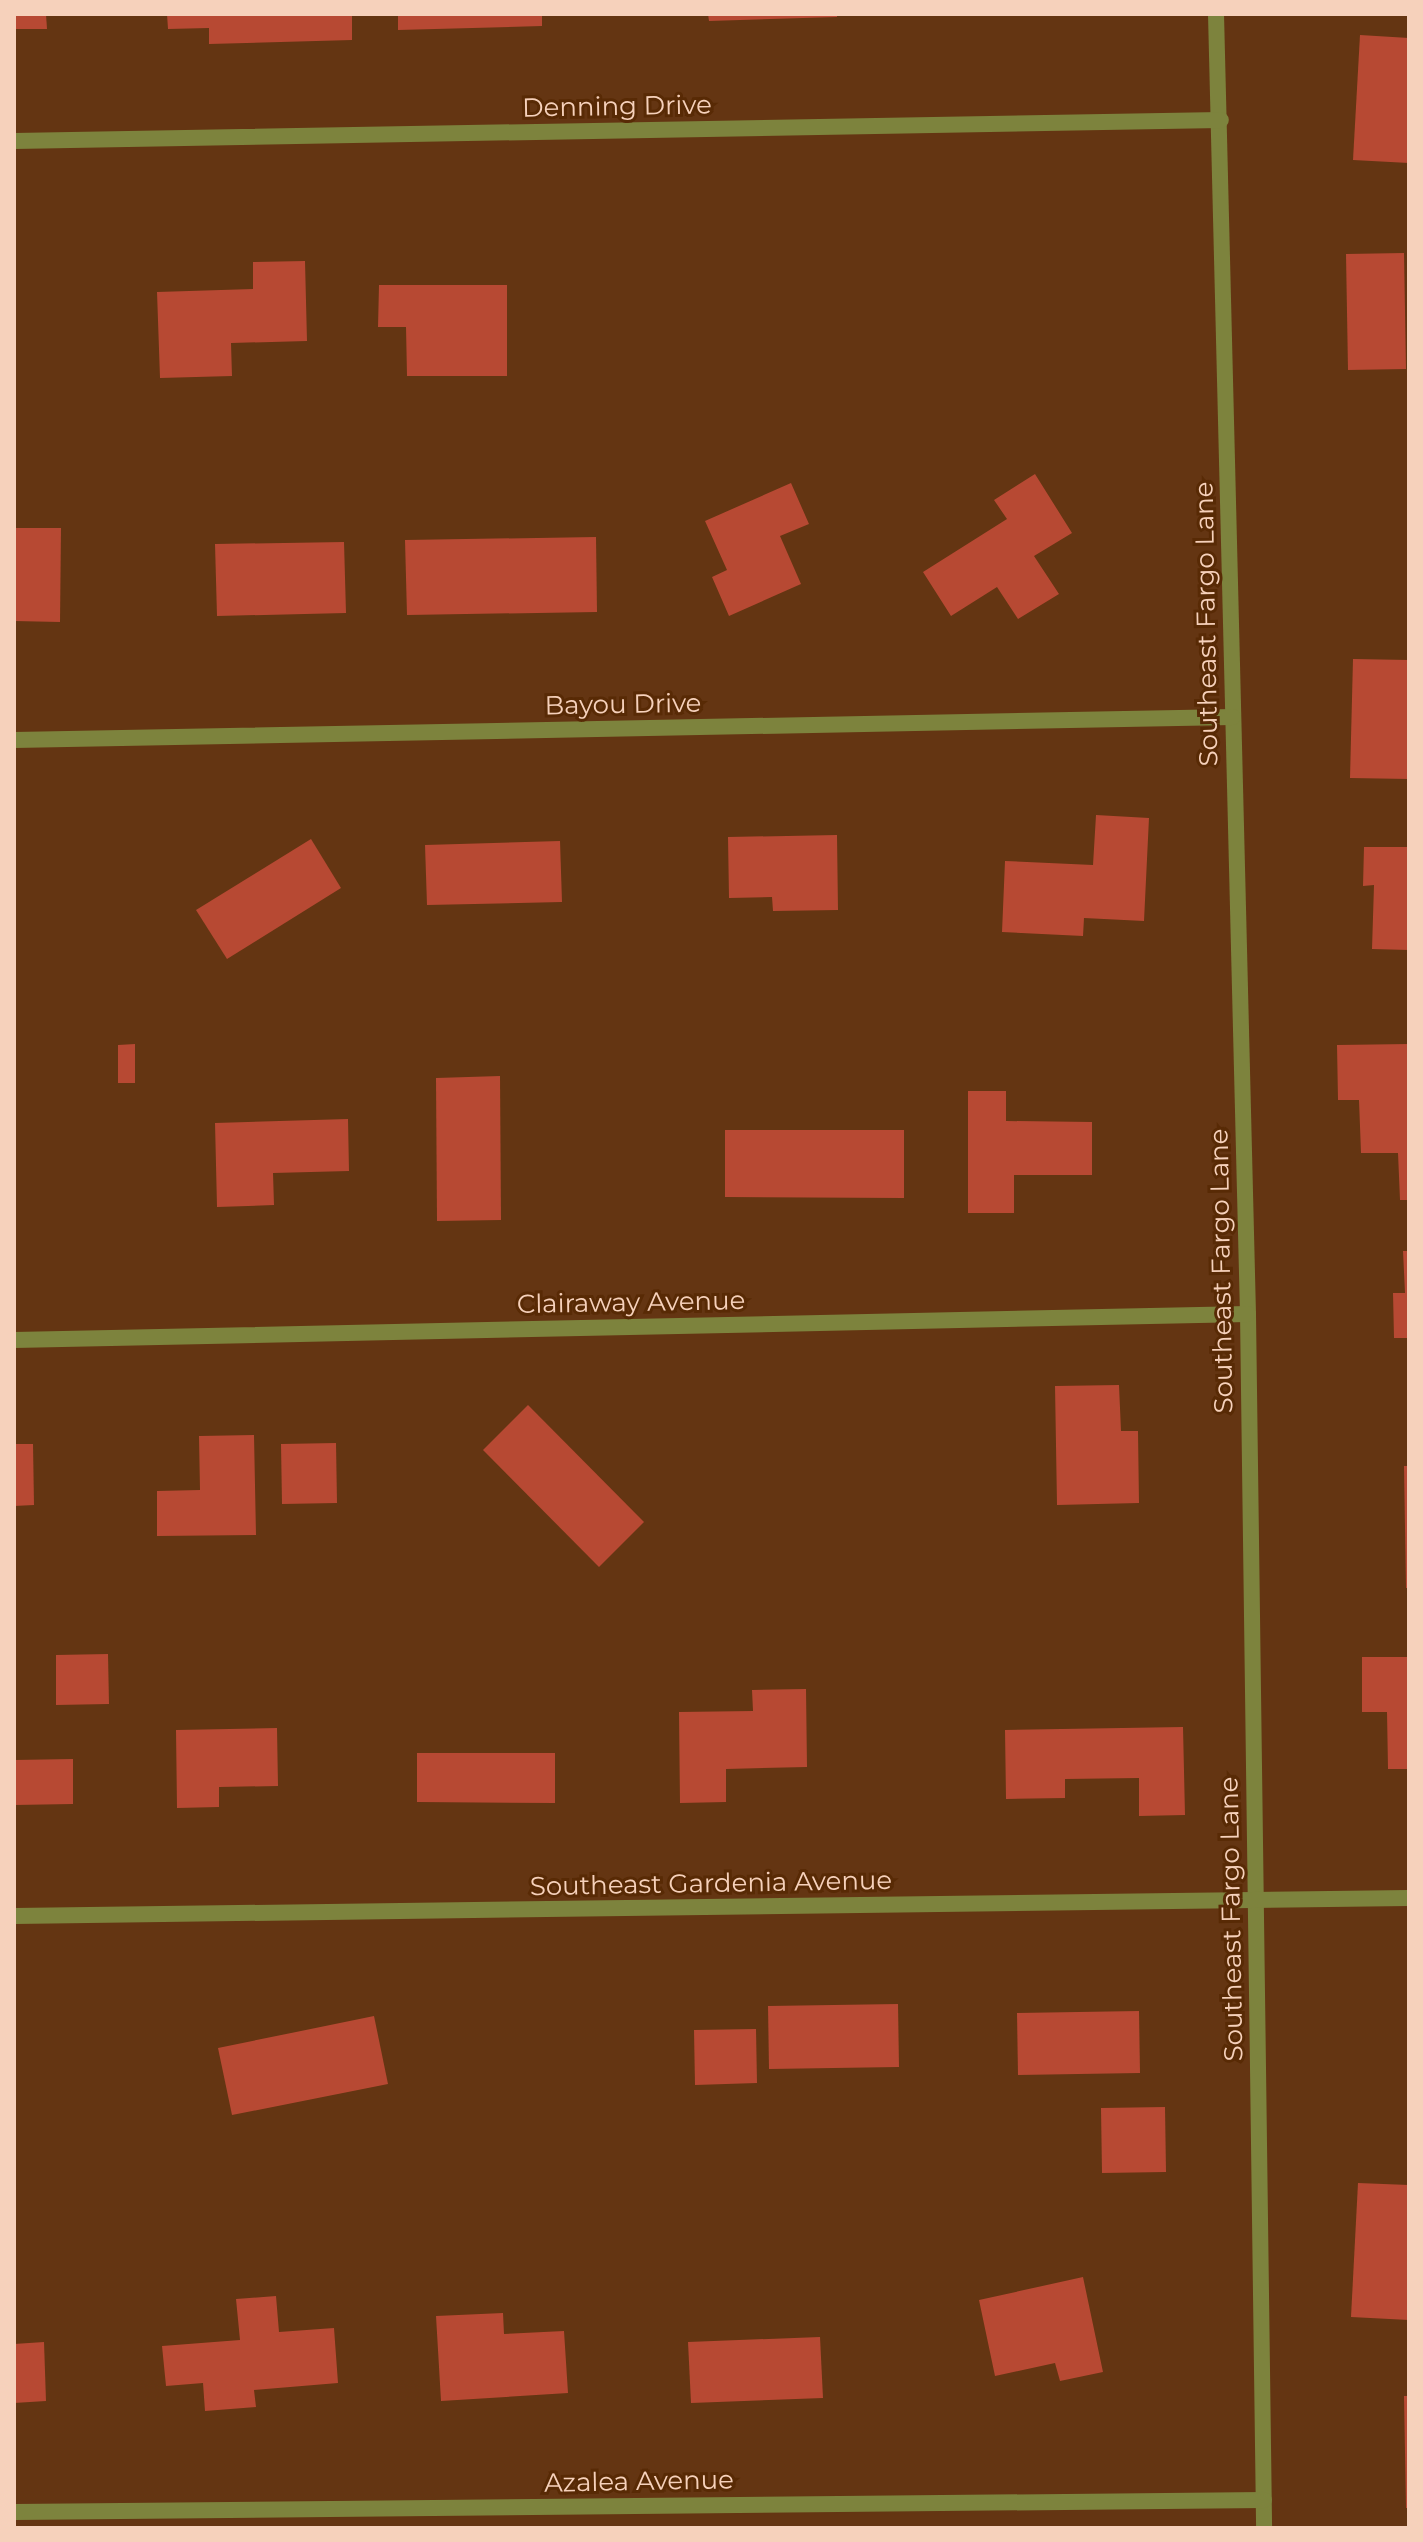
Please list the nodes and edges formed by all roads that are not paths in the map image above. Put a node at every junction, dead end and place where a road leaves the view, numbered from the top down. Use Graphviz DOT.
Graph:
graph roads {
  1 [pos="1216,14"];
  2 [pos="1221,120"];
  3 [pos="14,141"];
  4 [pos="1233,717"];
  5 [pos="14,740"];
  6 [pos="1248,1314"];
  7 [pos="14,1340"];
  8 [pos="1409,1898"];
  9 [pos="1256,1901"];
  10 [pos="14,1916"];
  11 [pos="1264,2500"];
  12 [pos="14,2512"];
  13 [pos="1264,2528"];
  1 -- 2 [label="street, Southeast Fargo Lane"];
  2 -- 3 [label="street, Denning Drive"];
  2 -- 4 [label="street, Southeast Fargo Lane"];
  4 -- 5 [label="street, Bayou Drive"];
  4 -- 6 [label="street, Southeast Fargo Lane"];
  6 -- 7 [label="street, Clairaway Avenue"];
  6 -- 9 [label="street, Southeast Fargo Lane"];
  8 -- 9 [label="street, Southeast Gardenia Avenue"];
  9 -- 10 [label="street, Southeast Gardenia Avenue"];
  9 -- 11 [label="street, Southeast Fargo Lane"];
  11 -- 12 [label="street, Azalea Avenue"];
  11 -- 13 [label="street, Southeast Fargo Lane"];
}
